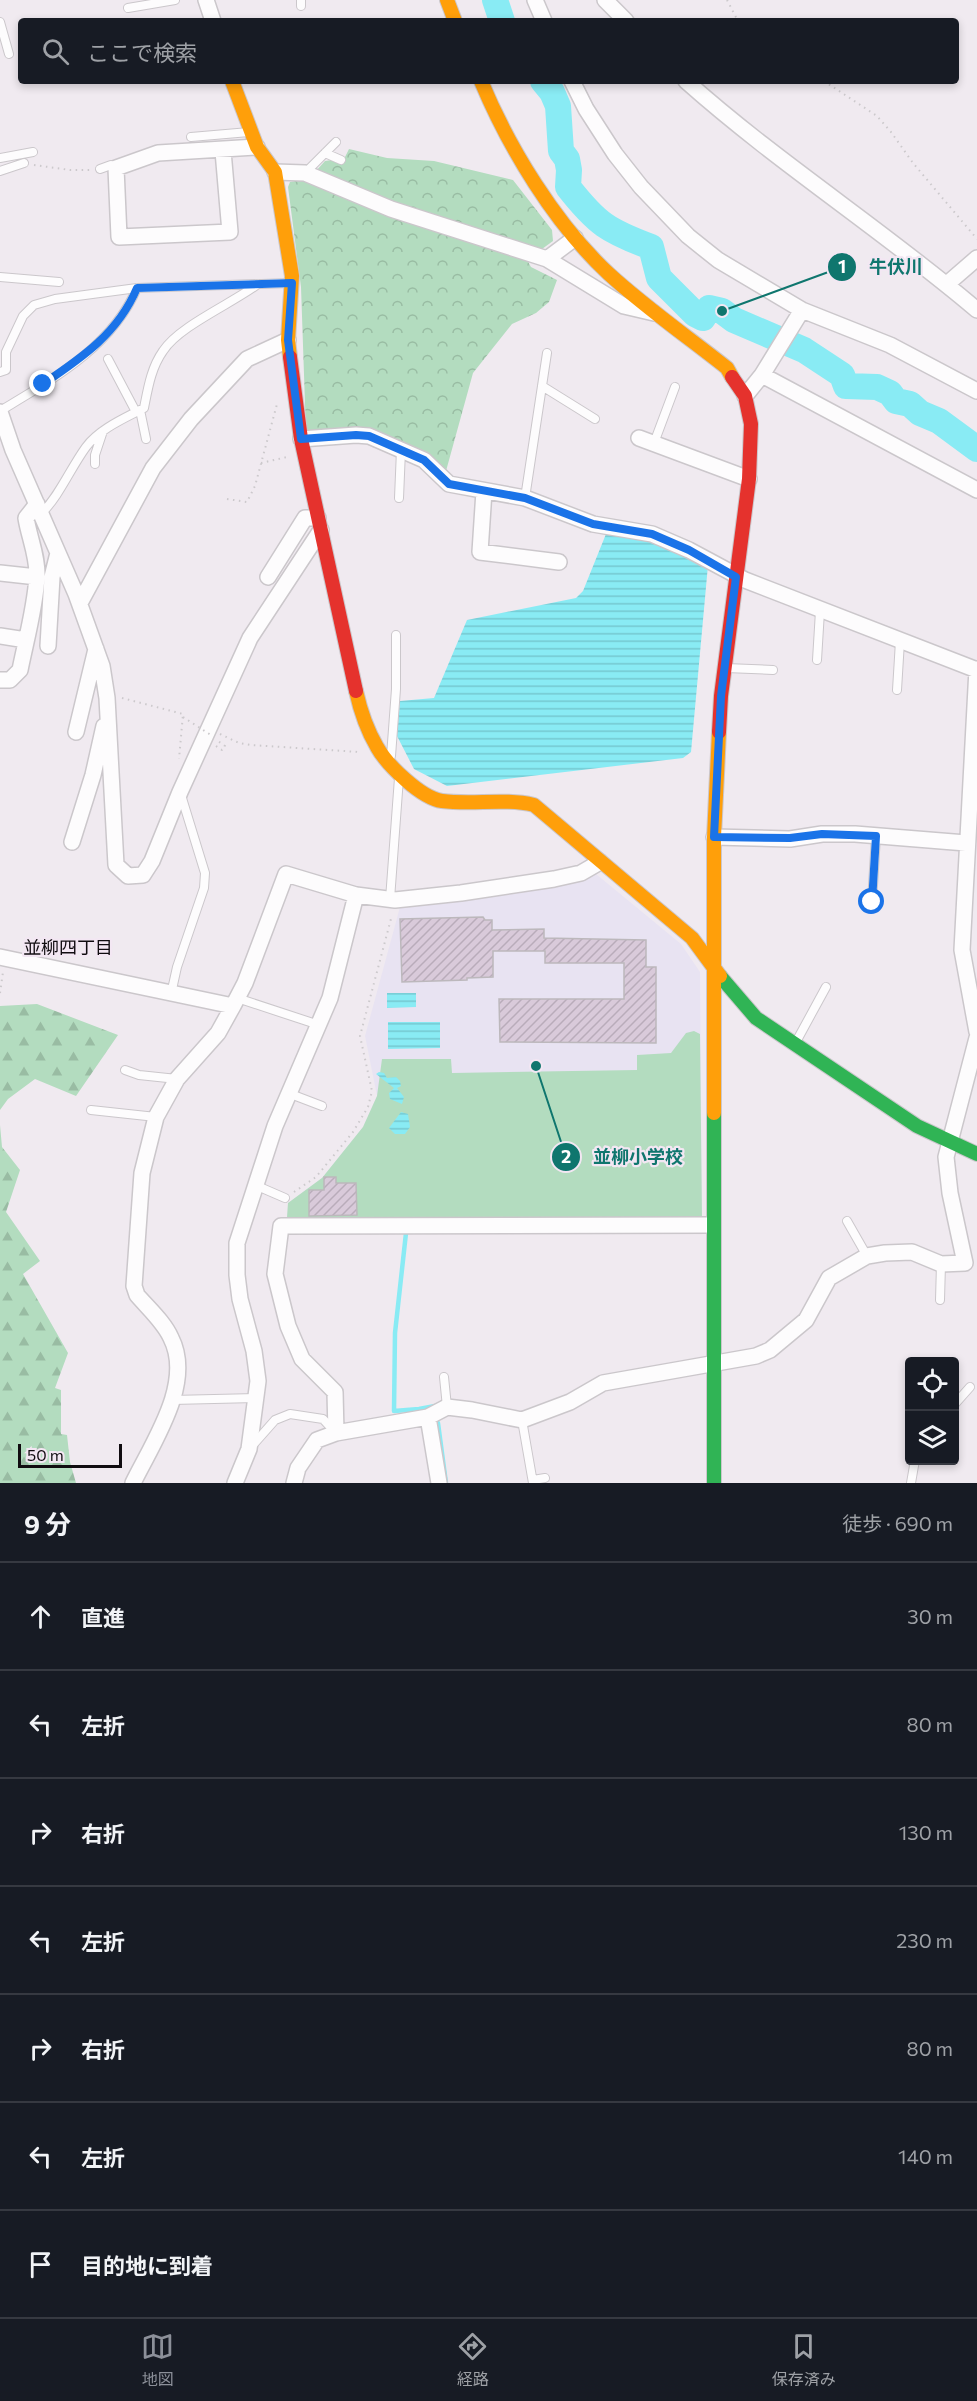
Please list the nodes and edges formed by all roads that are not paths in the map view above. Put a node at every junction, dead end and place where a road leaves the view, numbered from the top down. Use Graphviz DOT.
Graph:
graph roads {
  1 [pos="175,0"];
  2 [pos="206,0"];
  3 [pos="447,0"];
  4 [pos="535,0"];
  5 [pos="605,0"];
  6 [pos="128,8"];
  7 [pos="212,18"];
  8 [pos="454,18"];
  9 [pos="543,18"];
  10 [pos="623,18"];
  11 [pos="0,22"];
  12 [pos="9,54"];
  13 [pos="232,84"];
  14 [pos="482,84"];
  15 [pos="574,84"];
  16 [pos="690,84"];
  17 [pos="251,132"];
  18 [pos="191,137"];
  19 [pos="336,142"];
  20 [pos="257,147"];
  21 [pos="223,151"];
  22 [pos="33,152"];
  23 [pos="325,153"];
  24 [pos="0,158"];
  25 [pos="340,160"];
  26 [pos="24,163"];
  27 [pos="117,168"];
  28 [pos="100,169"];
  29 [pos="0,171"];
  30 [pos="275,172"];
  31 [pos="305,173"];
  32 [pos="575,238"];
  33 [pos="977,258"];
  34 [pos="547,260"];
  35 [pos="0,277"];
  36 [pos="59,282"];
  37 [pos="292,283"];
  38 [pos="258,284"];
  39 [pos="947,284"];
  40 [pos="137,288"];
  41 [pos="977,310"];
  42 [pos="655,313"];
  43 [pos="801,313"];
  44 [pos="288,340"];
  45 [pos="547,353"];
  46 [pos="108,359"];
  47 [pos="0,372"];
  48 [pos="765,372"];
  49 [pos="542,386"];
  50 [pos="675,387"];
  51 [pos="976,387"];
  52 [pos="745,396"];
  53 [pos="0,411"];
  54 [pos="138,411"];
  55 [pos="595,419"];
  56 [pos="103,431"];
  57 [pos="146,439"];
  58 [pos="301,439"];
  59 [pos="646,441"];
  60 [pos="401,448"];
  61 [pos="94,465"];
  62 [pos="749,479"];
  63 [pos="977,490"];
  64 [pos="484,491"];
  65 [pos="399,498"];
  66 [pos="525,498"];
  67 [pos="39,509"];
  68 [pos="319,524"];
  69 [pos="58,553"];
  70 [pos="558,562"];
  71 [pos="0,573"];
  72 [pos="37,577"];
  73 [pos="268,577"];
  74 [pos="736,577"];
  75 [pos="80,603"];
  76 [pos="820,611"];
  77 [pos="396,635"];
  78 [pos="0,636"];
  79 [pos="26,640"];
  80 [pos="900,641"];
  81 [pos="48,646"];
  82 [pos="96,649"];
  83 [pos="817,660"];
  84 [pos="724,668"];
  85 [pos="772,670"];
  86 [pos="977,670"];
  87 [pos="0,680"];
  88 [pos="897,690"];
  89 [pos="976,700"];
  90 [pos="108,719"];
  91 [pos="76,732"];
  92 [pos="395,768"];
  93 [pos="180,792"];
  94 [pos="876,836"];
  95 [pos="714,837"];
  96 [pos="72,842"];
  97 [pos="966,843"];
  98 [pos="600,862"];
  99 [pos="356,895"];
  100 [pos="393,900"];
  101 [pos="872,902"];
  102 [pos="3,958"];
  103 [pos="713,969"];
  104 [pos="826,987"];
  105 [pos="171,994"];
  106 [pos="235,1002"];
  107 [pos="319,1025"];
  108 [pos="977,1032"];
  109 [pos="977,1038"];
  110 [pos="795,1044"];
  111 [pos="125,1070"];
  112 [pos="177,1079"];
  113 [pos="288,1092"];
  114 [pos="322,1106"];
  115 [pos="91,1110"];
  116 [pos="156,1117"];
  117 [pos="952,1141"];
  118 [pos="977,1154"];
  119 [pos="255,1185"];
  120 [pos="285,1198"];
  121 [pos="847,1221"];
  122 [pos="713,1225"];
  123 [pos="867,1256"];
  124 [pos="940,1264"];
  125 [pos="971,1264"];
  126 [pos="940,1300"];
  127 [pos="714,1363"];
  128 [pos="444,1377"];
  129 [pos="970,1387"];
  130 [pos="256,1398"];
  131 [pos="959,1399"];
  132 [pos="172,1400"];
  133 [pos="447,1407"];
  134 [pos="428,1417"];
  135 [pos="522,1420"];
  136 [pos="336,1433"];
  137 [pos="249,1449"];
  138 [pos="914,1465"];
  139 [pos="545,1478"];
  140 [pos="533,1481"];
  141 [pos="133,1483"];
  142 [pos="235,1483"];
  143 [pos="294,1483"];
  144 [pos="439,1483"];
  145 [pos="714,1483"];
  146 [pos="911,1483"];
  1 -- 6 [label="lane"];
  2 -- 7 [label="street"];
  3 -- 8 [label="street"];
  4 -- 9 [label="street"];
  5 -- 10 [label="street"];
  11 -- 12 [label="lane"];
  13 -- 17 [label="street"];
  14 -- 32 [label="street"];
  15 -- 43 [label="street"];
  16 -- 39 [label="street"];
  17 -- 18 [label="lane"];
  17 -- 20 [label="street"];
  19 -- 23 [label="lane"];
  20 -- 21 [label="street"];
  20 -- 30 [label="street"];
  21 -- 27 [label="street"];
  21 -- 27 [label="street"];
  22 -- 24 [label="lane"];
  23 -- 25 [label="lane"];
  23 -- 31 [label="lane"];
  26 -- 29 [label="lane"];
  27 -- 28 [label="lane"];
  30 -- 31 [label="street"];
  30 -- 37 [label="street"];
  31 -- 34 [label="street"];
  32 -- 34 [label="street"];
  32 -- 42 [label="street"];
  33 -- 39 [label="street"];
  34 -- 42 [label="street"];
  35 -- 36 [label="lane"];
  37 -- 38 [label="lane"];
  37 -- 44 [label="street"];
  38 -- 40 [label="lane"];
  38 -- 54 [label="lane"];
  39 -- 41 [label="street"];
  40 -- 47 [label="lane"];
  40 -- 53 [label="lane"];
  42 -- 52 [label="street"];
  43 -- 48 [label="street"];
  43 -- 51 [label="street"];
  44 -- 58 [label="street"];
  44 -- 75 [label="street"];
  45 -- 49 [label="lane"];
  46 -- 54 [label="lane"];
  48 -- 52 [label="street"];
  48 -- 63 [label="street"];
  49 -- 55 [label="lane"];
  49 -- 66 [label="lane"];
  50 -- 59 [label="lane"];
  52 -- 62 [label="street"];
  53 -- 67 [label="street"];
  54 -- 56 [label="lane"];
  54 -- 57 [label="lane"];
  56 -- 61 [label="lane"];
  56 -- 67 [label="lane"];
  58 -- 60 [label="street"];
  58 -- 68 [label="street"];
  59 -- 62 [label="street"];
  60 -- 64 [label="street"];
  60 -- 65 [label="lane"];
  62 -- 74 [label="street"];
  64 -- 66 [label="street"];
  64 -- 70 [label="street"];
  66 -- 74 [label="street"];
  67 -- 69 [label="street"];
  67 -- 72 [label="street"];
  68 -- 73 [label="street"];
  68 -- 92 [label="street"];
  68 -- 93 [label="street"];
  69 -- 75 [label="street"];
  69 -- 81 [label="street"];
  71 -- 72 [label="street"];
  72 -- 79 [label="street"];
  74 -- 76 [label="street"];
  74 -- 84 [label="street"];
  75 -- 82 [label="street"];
  76 -- 80 [label="street"];
  76 -- 83 [label="lane"];
  77 -- 92 [label="lane"];
  78 -- 79 [label="street"];
  79 -- 87 [label="street"];
  80 -- 86 [label="street"];
  80 -- 88 [label="lane"];
  82 -- 90 [label="street"];
  82 -- 91 [label="street"];
  84 -- 85 [label="lane"];
  84 -- 95 [label="street"];
  86 -- 89 [label="street"];
  89 -- 97 [label="street"];
  90 -- 93 [label="street"];
  90 -- 96 [label="street"];
  92 -- 98 [label="street"];
  92 -- 100 [label="lane"];
  93 -- 105 [label="lane"];
  94 -- 95 [label="street"];
  94 -- 97 [label="street"];
  94 -- 101 [label="lane"];
  95 -- 103 [label="street"];
  97 -- 108 [label="street"];
  98 -- 100 [label="street"];
  98 -- 103 [label="street"];
  99 -- 100 [label="street"];
  99 -- 106 [label="street"];
  99 -- 107 [label="street"];
  102 -- 105 [label="street"];
  103 -- 110 [label="street"];
  103 -- 122 [label="street"];
  104 -- 110 [label="lane"];
  105 -- 106 [label="street"];
  106 -- 107 [label="lane"];
  106 -- 112 [label="street"];
  107 -- 113 [label="street"];
  109 -- 117 [label="street"];
  110 -- 117 [label="street"];
  111 -- 112 [label="lane"];
  112 -- 116 [label="street"];
  113 -- 114 [label="lane"];
  113 -- 119 [label="street"];
  115 -- 116 [label="lane"];
  116 -- 132 [label="street"];
  117 -- 118 [label="street"];
  117 -- 125 [label="street"];
  119 -- 120 [label="lane"];
  119 -- 130 [label="street"];
  121 -- 123 [label="lane"];
  122 -- 127 [label="street"];
  122 -- 136 [label="street"];
  123 -- 124 [label="street"];
  123 -- 127 [label="street"];
  124 -- 125 [label="street"];
  124 -- 126 [label="lane"];
  127 -- 135 [label="street"];
  127 -- 145 [label="street"];
  128 -- 133 [label="lane"];
  129 -- 131 [label="lane"];
  130 -- 132 [label="lane"];
  130 -- 137 [label="street"];
  132 -- 141 [label="street"];
  133 -- 134 [label="street"];
  133 -- 135 [label="street"];
  134 -- 136 [label="street"];
  134 -- 144 [label="street"];
  135 -- 140 [label="lane"];
  136 -- 137 [label="lane"];
  136 -- 143 [label="street"];
  137 -- 142 [label="street"];
  138 -- 146 [label="lane"];
  139 -- 140 [label="lane"];
}
